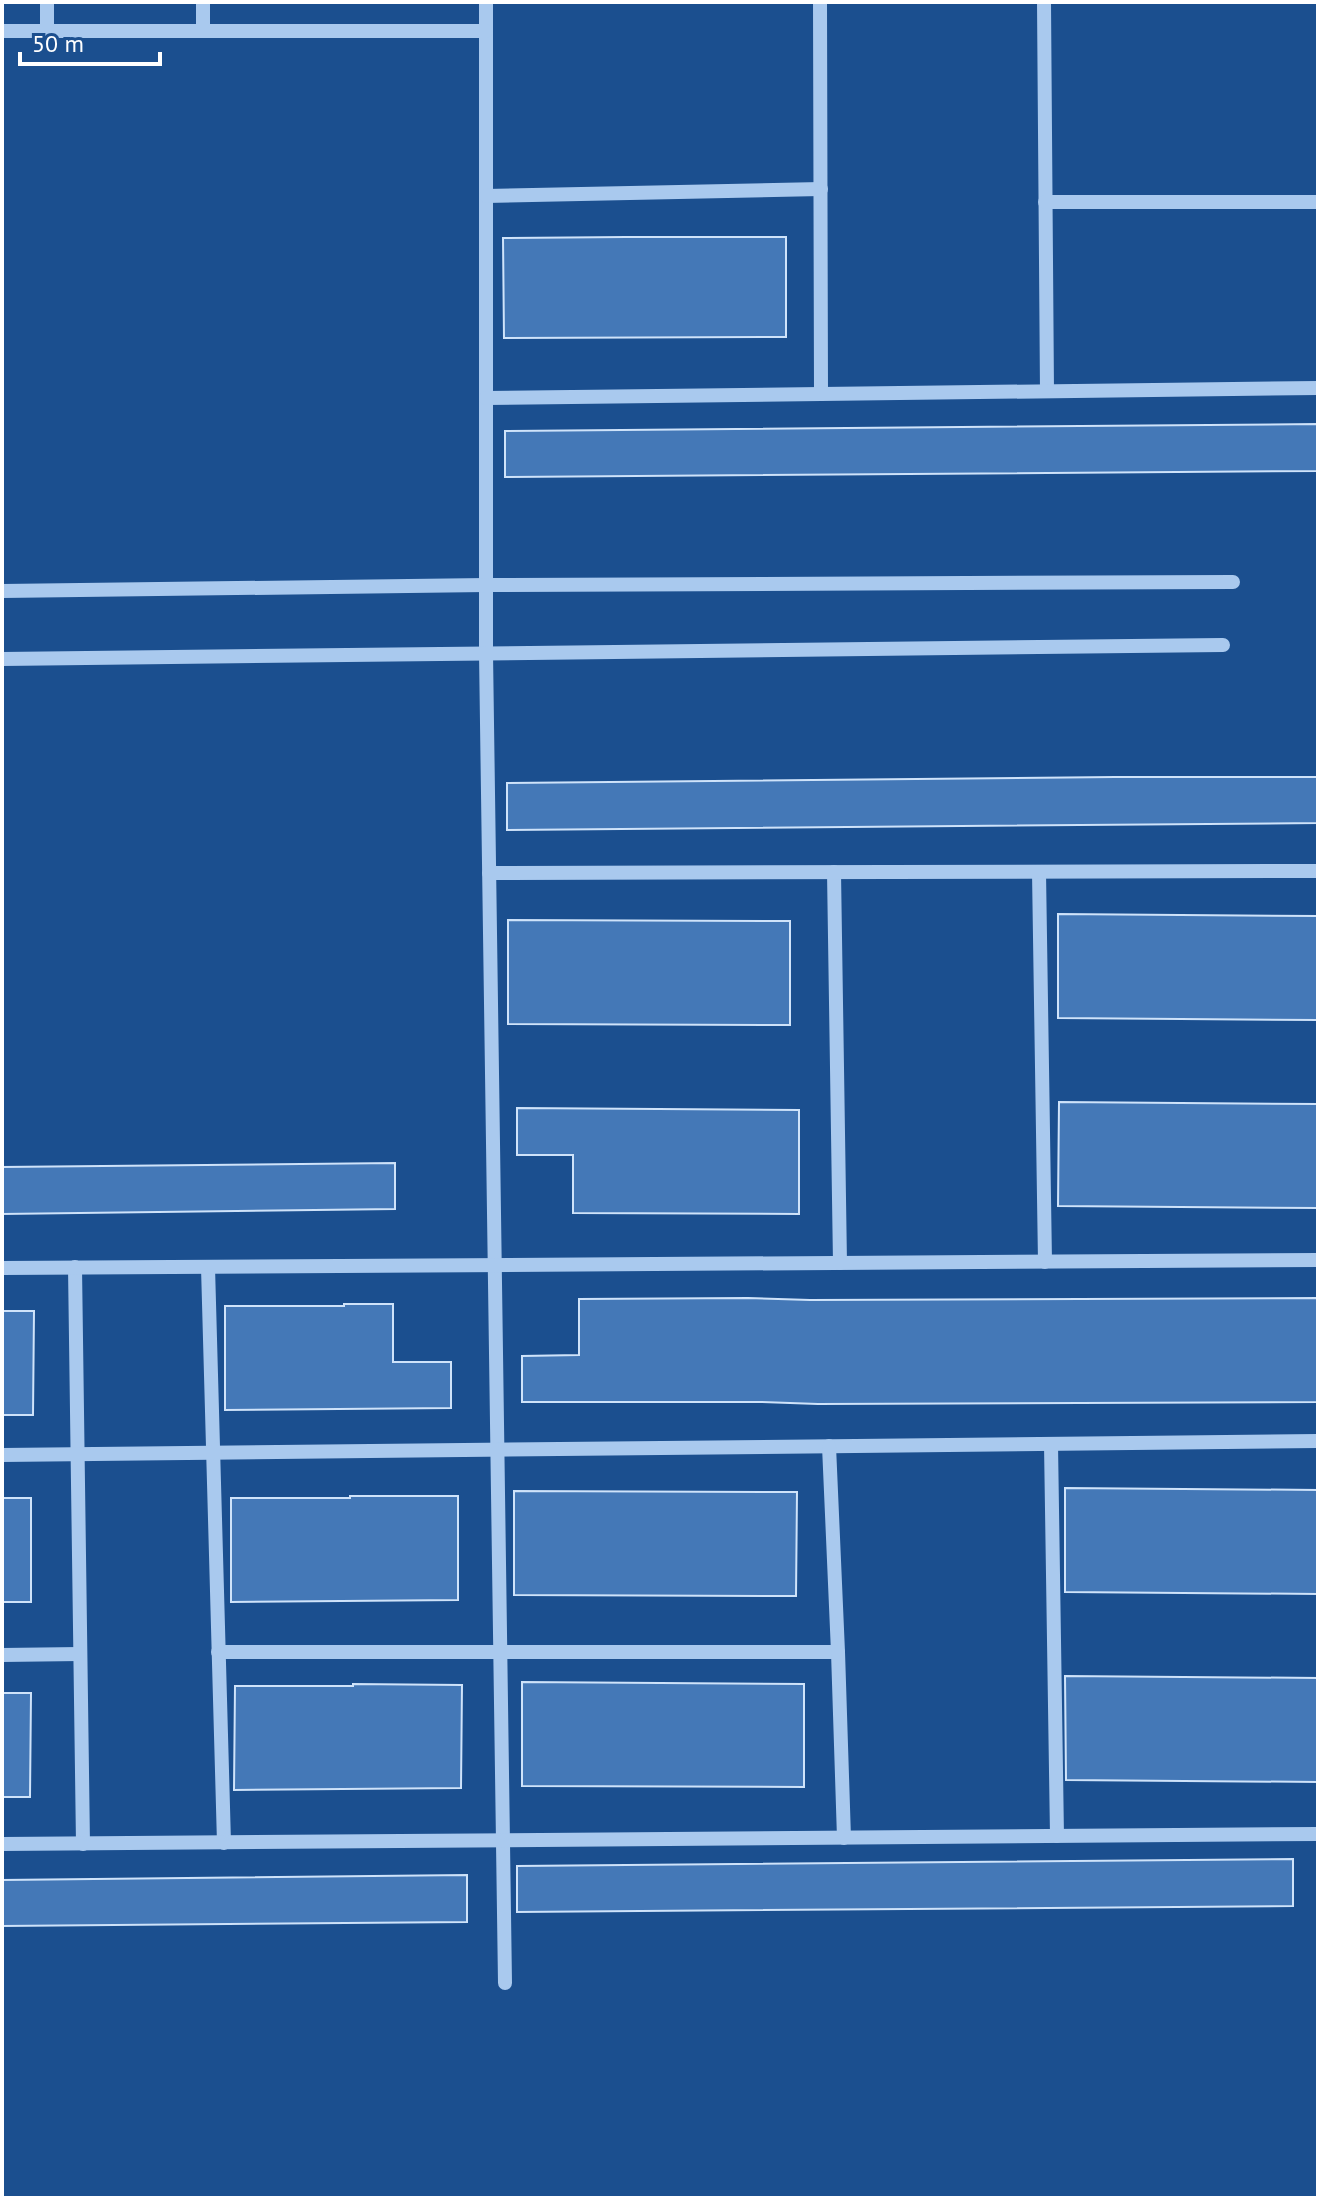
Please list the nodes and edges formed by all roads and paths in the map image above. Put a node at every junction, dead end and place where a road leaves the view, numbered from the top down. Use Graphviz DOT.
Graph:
graph roads {
  1 [pos="47,2"];
  2 [pos="203,2"];
  3 [pos="486,2"];
  4 [pos="820,2"];
  5 [pos="1044,2"];
  6 [pos="2,31"];
  7 [pos="47,31"];
  8 [pos="203,31"];
  9 [pos="486,31"];
  10 [pos="821,189"];
  11 [pos="486,196"];
  12 [pos="1045,202"];
  13 [pos="1318,202"];
  14 [pos="1318,388"];
  15 [pos="1047,391"];
  16 [pos="821,394"];
  17 [pos="486,398"];
  18 [pos="1233,582"];
  19 [pos="486,585"];
  20 [pos="2,591"];
  21 [pos="1223,645"];
  22 [pos="486,653"];
  23 [pos="2,659"];
  24 [pos="1318,871"];
  25 [pos="834,872"];
  26 [pos="1039,872"];
  27 [pos="489,873"];
  28 [pos="1318,1260"];
  29 [pos="1045,1262"];
  30 [pos="840,1263"];
  31 [pos="495,1265"];
  32 [pos="75,1267"];
  33 [pos="208,1267"];
  34 [pos="2,1268"];
  35 [pos="1318,1441"];
  36 [pos="1051,1444"];
  37 [pos="829,1446"];
  38 [pos="498,1450"];
  39 [pos="213,1453"];
  40 [pos="78,1454"];
  41 [pos="2,1455"];
  42 [pos="218,1652"];
  43 [pos="500,1652"];
  44 [pos="838,1652"];
  45 [pos="80,1654"];
  46 [pos="2,1655"];
  47 [pos="1318,1834"];
  48 [pos="1057,1836"];
  49 [pos="844,1838"];
  50 [pos="503,1840"];
  51 [pos="224,1843"];
  52 [pos="2,1844"];
  53 [pos="83,1844"];
  54 [pos="505,1983"];
  1 -- 7 [label="street"];
  2 -- 8 [label="street"];
  3 -- 9 [label="street"];
  4 -- 10 [label="street"];
  5 -- 12 [label="street"];
  6 -- 7 [label="street"];
  7 -- 8 [label="street"];
  8 -- 9 [label="street"];
  9 -- 11 [label="street"];
  10 -- 11 [label="street"];
  10 -- 16 [label="street"];
  11 -- 17 [label="street"];
  12 -- 13 [label="street"];
  12 -- 15 [label="street"];
  14 -- 15 [label="street"];
  15 -- 16 [label="street"];
  16 -- 17 [label="street"];
  17 -- 19 [label="street"];
  18 -- 19 [label="street"];
  19 -- 20 [label="street"];
  19 -- 22 [label="street"];
  21 -- 22 [label="street"];
  22 -- 23 [label="street"];
  22 -- 27 [label="street"];
  24 -- 26 [label="street"];
  25 -- 26 [label="street"];
  25 -- 27 [label="street"];
  25 -- 30 [label="street"];
  26 -- 29 [label="street"];
  27 -- 31 [label="street"];
  28 -- 29 [label="street"];
  29 -- 30 [label="street"];
  30 -- 31 [label="street"];
  31 -- 33 [label="street"];
  31 -- 38 [label="street"];
  32 -- 33 [label="street"];
  32 -- 34 [label="street"];
  32 -- 40 [label="street"];
  33 -- 39 [label="street"];
  35 -- 36 [label="street"];
  36 -- 37 [label="street"];
  36 -- 48 [label="street"];
  37 -- 38 [label="street"];
  37 -- 44 [label="street"];
  38 -- 39 [label="street"];
  38 -- 43 [label="street"];
  39 -- 40 [label="street"];
  39 -- 42 [label="street"];
  40 -- 41 [label="street"];
  40 -- 45 [label="street"];
  42 -- 43 [label="street"];
  42 -- 51 [label="street"];
  43 -- 44 [label="street"];
  43 -- 50 [label="street"];
  44 -- 49 [label="street"];
  45 -- 46 [label="street"];
  45 -- 53 [label="street"];
  47 -- 48 [label="street"];
  48 -- 49 [label="street"];
  49 -- 50 [label="street"];
  50 -- 51 [label="street"];
  50 -- 54 [label="street"];
  51 -- 53 [label="street"];
  52 -- 53 [label="street"];
}
